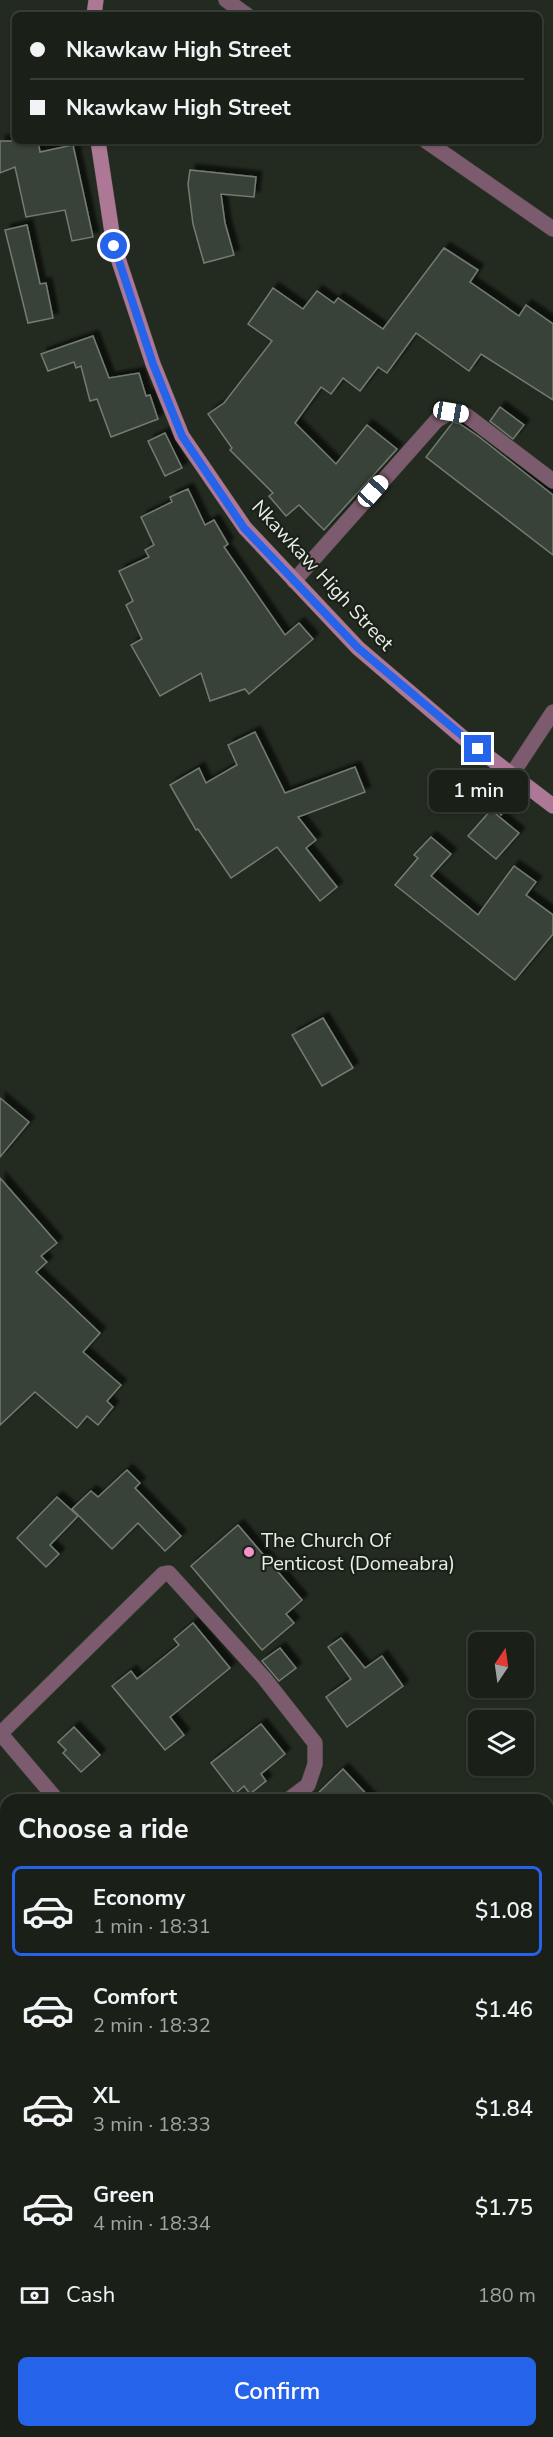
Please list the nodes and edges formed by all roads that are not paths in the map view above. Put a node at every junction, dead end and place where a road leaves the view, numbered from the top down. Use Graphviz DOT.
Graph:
graph roads {
  1 [pos="226,0"];
  2 [pos="243,12"];
  3 [pos="98,144"];
  4 [pos="430,144"];
  5 [pos="553,230"];
  6 [pos="553,481"];
  7 [pos="294,581"];
  8 [pos="553,712"];
  9 [pos="513,774"];
  10 [pos="553,806"];
  11 [pos="0,1734"];
  12 [pos="52,1794"];
  13 [pos="296,1794"];
  1 -- 2 [label="street"];
  3 -- 7 [label="main road, Nkawkaw High Street"];
  4 -- 5 [label="street"];
  6 -- 7 [label="street"];
  7 -- 9 [label="main road, Nkawkaw High Street"];
  8 -- 9 [label="street"];
  9 -- 10 [label="main road, Nkawkaw High Street"];
  11 -- 12 [label="street"];
  11 -- 13 [label="street"];
}
